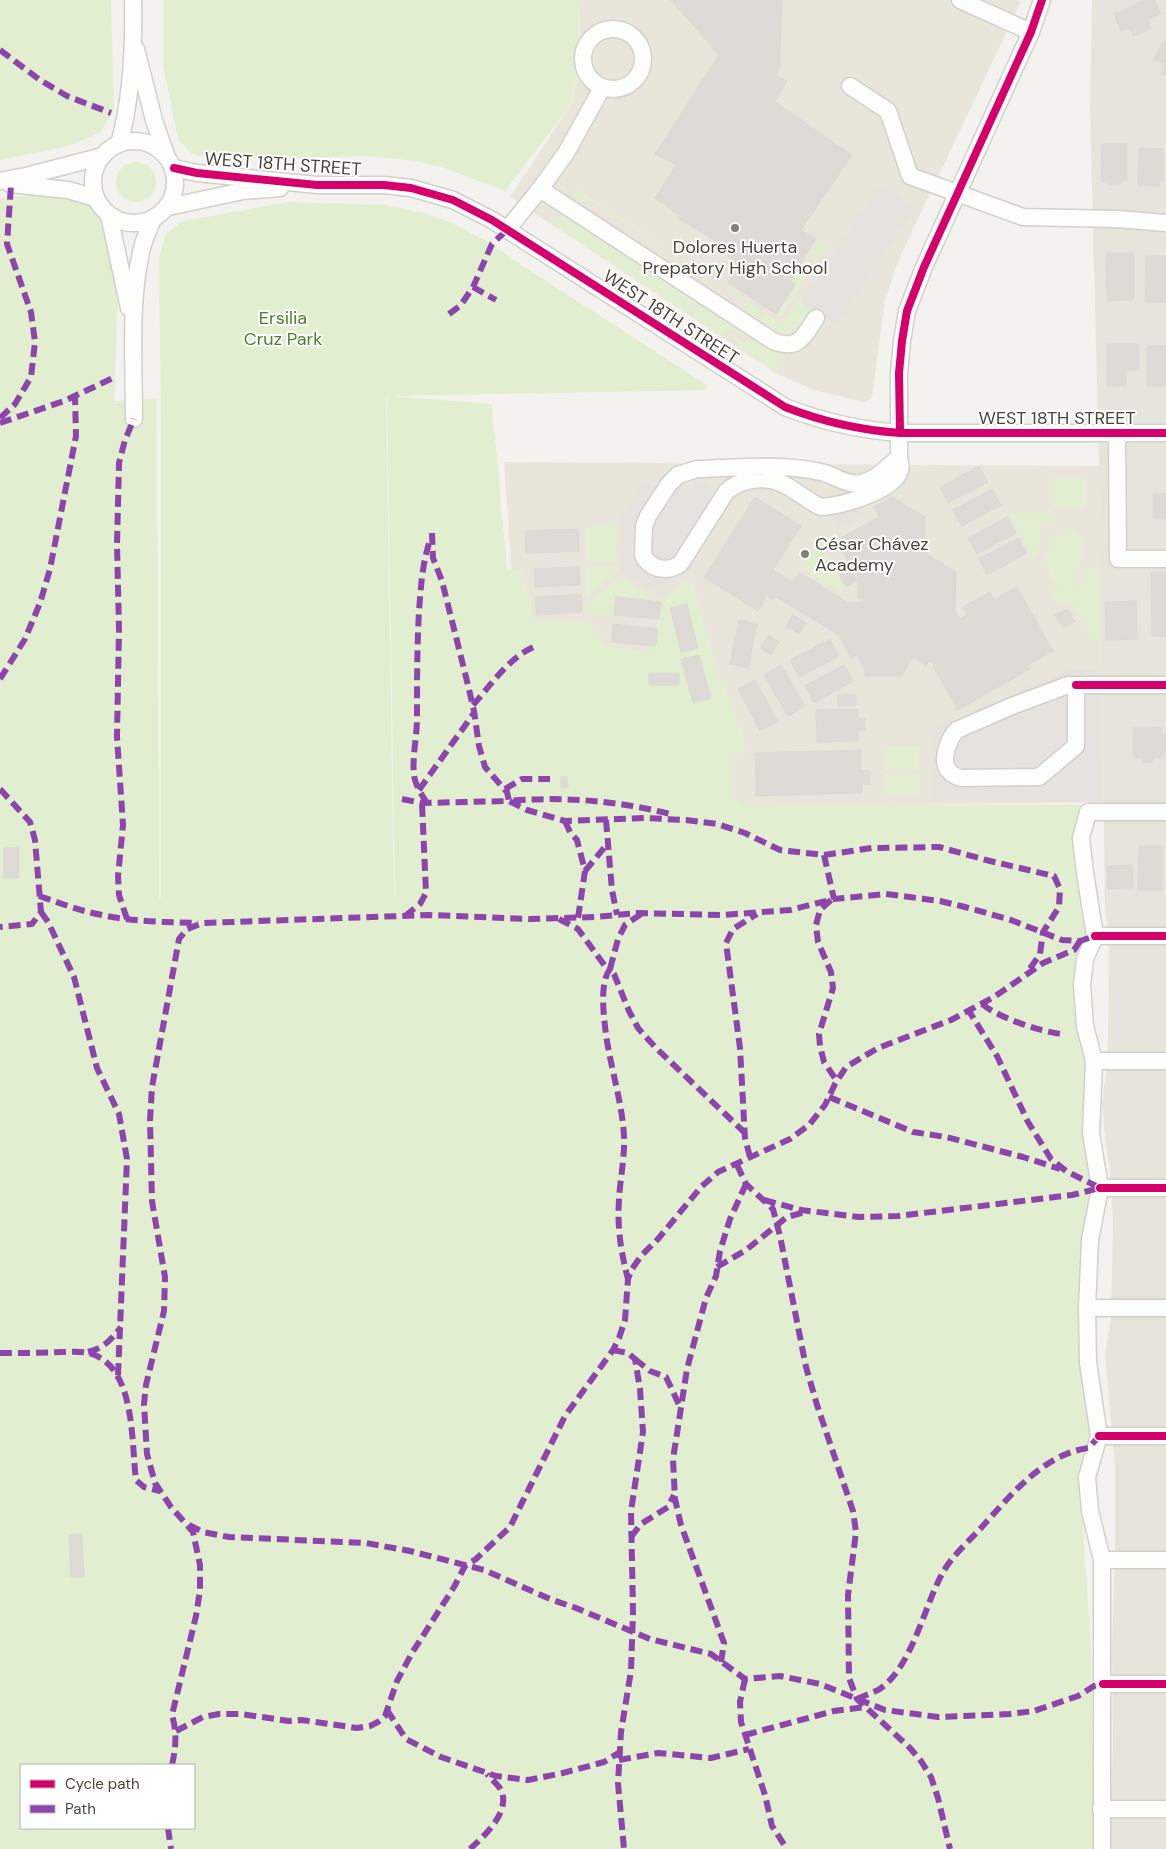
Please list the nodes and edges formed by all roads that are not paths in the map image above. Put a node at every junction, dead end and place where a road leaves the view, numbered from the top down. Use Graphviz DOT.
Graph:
graph roads {
  1 [pos="134,0"];
  2 [pos="960,0"];
  3 [pos="1042,0"];
  4 [pos="1031,32"];
  5 [pos="134,39"];
  6 [pos="850,86"];
  7 [pos="602,88"];
  8 [pos="119,144"];
  9 [pos="103,156"];
  10 [pos="170,162"];
  11 [pos="0,182"];
  12 [pos="317,185"];
  13 [pos="540,189"];
  14 [pos="958,194"];
  15 [pos="96,198"];
  16 [pos="168,207"];
  17 [pos="109,215"];
  18 [pos="153,219"];
  19 [pos="1166,223"];
  20 [pos="507,230"];
  21 [pos="816,318"];
  22 [pos="134,337"];
  23 [pos="134,419"];
  24 [pos="900,433"];
  25 [pos="1117,433"];
  26 [pos="1166,433"];
  27 [pos="899,458"];
  28 [pos="1166,559"];
  29 [pos="1076,685"];
  30 [pos="1166,685"];
  31 [pos="1166,812"];
  32 [pos="1095,936"];
  33 [pos="1166,936"];
  34 [pos="1166,1060"];
  35 [pos="1094,1061"];
  36 [pos="1100,1188"];
  37 [pos="1166,1188"];
  38 [pos="1087,1308"];
  39 [pos="1166,1308"];
  40 [pos="1099,1436"];
  41 [pos="1166,1436"];
  42 [pos="1102,1560"];
  43 [pos="1166,1560"];
  44 [pos="1102,1684"];
  45 [pos="1166,1684"];
  46 [pos="1101,1810"];
  47 [pos="1166,1810"];
  48 [pos="1102,1849"];
  1 -- 5 [label="street"];
  2 -- 4 [label="street"];
  3 -- 4 [label="street"];
  4 -- 14 [label="street"];
  5 -- 8 [label="street"];
  5 -- 10 [label="street"];
  6 -- 14 [label="street"];
  7 -- 13 [label="street"];
  8 -- 9 [label="street"];
  8 -- 10 [label="street"];
  9 -- 11 [label="street"];
  9 -- 15 [label="street"];
  10 -- 12 [label="street, WEST 18TH STREET"];
  10 -- 16 [label="street"];
  11 -- 15 [label="street"];
  12 -- 16 [label="street, WEST 18TH STREET"];
  12 -- 20 [label="street, WEST 18TH STREET"];
  13 -- 20 [label="street"];
  13 -- 21 [label="street"];
  14 -- 19 [label="street"];
  14 -- 24 [label="street"];
  15 -- 17 [label="street"];
  16 -- 18 [label="street"];
  17 -- 18 [label="street"];
  17 -- 22 [label="street"];
  18 -- 22 [label="street"];
  20 -- 24 [label="street, WEST 18TH STREET"];
  22 -- 23 [label="street"];
  24 -- 25 [label="street, WEST 18TH STREET"];
  24 -- 27 [label="street"];
  25 -- 26 [label="street, WEST 18TH STREET"];
  25 -- 28 [label="street"];
  27 -- 27 [label="street"];
  29 -- 29 [label="street"];
  29 -- 30 [label="street"];
  31 -- 32 [label="street"];
  32 -- 33 [label="street"];
  32 -- 35 [label="street"];
  34 -- 35 [label="street"];
  35 -- 36 [label="street"];
  36 -- 37 [label="street"];
  36 -- 38 [label="street"];
  38 -- 39 [label="street"];
  38 -- 40 [label="street"];
  40 -- 41 [label="street"];
  40 -- 42 [label="street"];
  42 -- 43 [label="street"];
  42 -- 44 [label="street"];
  44 -- 45 [label="street"];
  44 -- 46 [label="street"];
  46 -- 47 [label="street"];
  46 -- 48 [label="street"];
}
